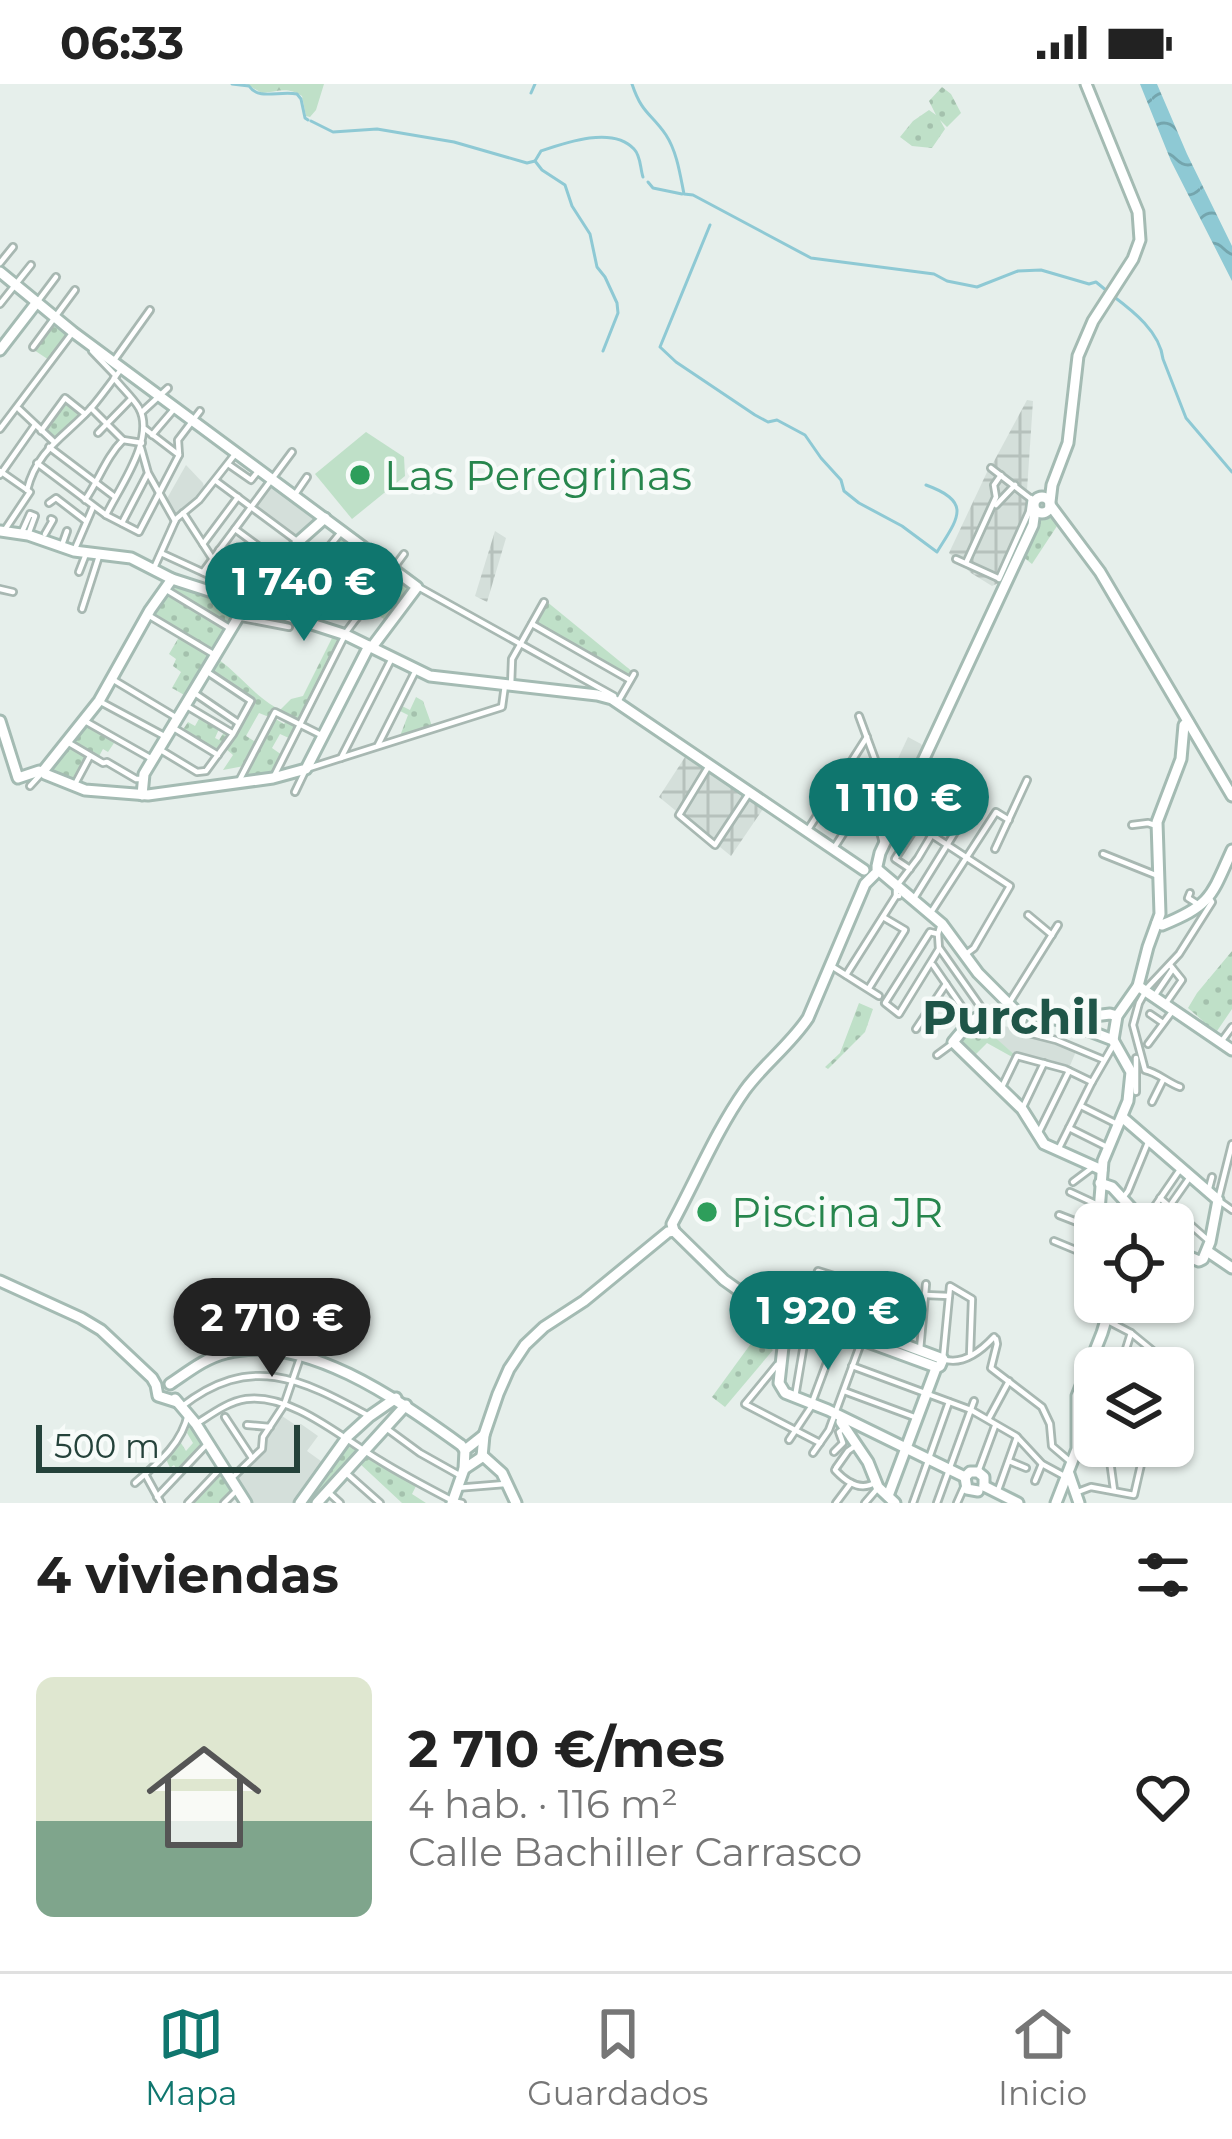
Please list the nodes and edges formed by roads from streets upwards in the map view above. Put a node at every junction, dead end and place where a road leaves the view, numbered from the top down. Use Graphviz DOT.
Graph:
graph roads {
  1 [pos="1086,84"];
  2 [pos="13,247"];
  3 [pos="31,265"];
  4 [pos="0,268"];
  5 [pos="56,277"];
  6 [pos="15,284"];
  7 [pos="75,290"];
  8 [pos="37,302"];
  9 [pos="0,304"];
  10 [pos="150,310"];
  11 [pos="55,317"];
  12 [pos="73,332"];
  13 [pos="1,347"];
  14 [pos="33,347"];
  15 [pos="117,371"];
  16 [pos="164,392"];
  17 [pos="131,399"];
  18 [pos="17,407"];
  19 [pos="91,408"];
  20 [pos="175,408"];
  21 [pos="200,411"];
  22 [pos="142,412"];
  23 [pos="85,414"];
  24 [pos="193,421"];
  25 [pos="107,424"];
  26 [pos="38,428"];
  27 [pos="0,429"];
  28 [pos="148,432"];
  29 [pos="98,434"];
  30 [pos="123,440"];
  31 [pos="51,445"];
  32 [pos="141,446"];
  33 [pos="292,452"];
  34 [pos="236,453"];
  35 [pos="178,455"];
  36 [pos="37,463"];
  37 [pos="228,464"];
  38 [pos="991,468"];
  39 [pos="259,470"];
  40 [pos="1,473"];
  41 [pos="148,473"];
  42 [pos="1001,475"];
  43 [pos="308,478"];
  44 [pos="272,479"];
  45 [pos="216,481"];
  46 [pos="97,483"];
  47 [pos="1015,485"];
  48 [pos="28,491"];
  49 [pos="159,494"];
  50 [pos="294,496"];
  51 [pos="115,497"];
  52 [pos="238,497"];
  53 [pos="85,500"];
  54 [pos="50,503"];
  55 [pos="1040,503"];
  56 [pos="93,506"];
  57 [pos="251,507"];
  58 [pos="184,513"];
  59 [pos="106,515"];
  60 [pos="325,518"];
  61 [pos="51,519"];
  62 [pos="86,521"];
  63 [pos="175,521"];
  64 [pos="122,523"];
  65 [pos="3,527"];
  66 [pos="235,529"];
  67 [pos="67,531"];
  68 [pos="342,531"];
  69 [pos="44,537"];
  70 [pos="298,542"];
  71 [pos="203,544"];
  72 [pos="68,550"];
  73 [pos="219,550"];
  74 [pos="86,554"];
  75 [pos="163,554"];
  76 [pos="404,554"];
  77 [pos="99,556"];
  78 [pos="320,558"];
  79 [pos="212,559"];
  80 [pos="956,559"];
  81 [pos="281,563"];
  82 [pos="361,563"];
  83 [pos="967,564"];
  84 [pos="154,569"];
  85 [pos="394,569"];
  86 [pos="79,572"];
  87 [pos="203,572"];
  88 [pos="341,574"];
  89 [pos="172,579"];
  90 [pos="348,579"];
  91 [pos="264,584"];
  92 [pos="417,587"];
  93 [pos="0,589"];
  94 [pos="165,589"];
  95 [pos="13,592"];
  96 [pos="326,595"];
  97 [pos="373,597"];
  98 [pos="251,600"];
  99 [pos="544,602"];
  100 [pos="82,610"];
  101 [pos="280,613"];
  102 [pos="148,615"];
  103 [pos="240,617"];
  104 [pos="358,618"];
  105 [pos="306,621"];
  106 [pos="532,624"];
  107 [pos="289,627"];
  108 [pos="229,634"];
  109 [pos="346,634"];
  110 [pos="522,642"];
  111 [pos="371,646"];
  112 [pos="215,655"];
  113 [pos="392,658"];
  114 [pos="416,670"];
  115 [pos="206,671"];
  116 [pos="112,679"];
  117 [pos="508,685"];
  118 [pos="193,692"];
  119 [pos="606,695"];
  120 [pos="98,701"];
  121 [pos="185,705"];
  122 [pos="859,716"];
  123 [pos="0,721"];
  124 [pos="85,722"];
  125 [pos="1187,722"];
  126 [pos="239,723"];
  127 [pos="300,724"];
  128 [pos="172,727"];
  129 [pos="232,734"];
  130 [pos="323,736"];
  131 [pos="867,736"];
  132 [pos="68,742"];
  133 [pos="377,747"];
  134 [pos="156,754"];
  135 [pos="218,754"];
  136 [pos="90,756"];
  137 [pos="0,757"];
  138 [pos="341,758"];
  139 [pos="12,760"];
  140 [pos="710,764"];
  141 [pos="306,769"];
  142 [pos="42,773"];
  143 [pos="919,776"];
  144 [pos="273,778"];
  145 [pos="143,779"];
  146 [pos="1027,780"];
  147 [pos="238,782"];
  148 [pos="943,784"];
  149 [pos="30,786"];
  150 [pos="74,786"];
  151 [pos="750,791"];
  152 [pos="295,792"];
  153 [pos="142,795"];
  154 [pos="1232,796"];
  155 [pos="141,807"];
  156 [pos="879,809"];
  157 [pos="965,815"];
  158 [pos="1009,820"];
  159 [pos="878,825"];
  160 [pos="1132,825"];
  161 [pos="918,826"];
  162 [pos="1157,826"];
  163 [pos="892,828"];
  164 [pos="807,830"];
  165 [pos="932,835"];
  166 [pos="947,845"];
  167 [pos="995,849"];
  168 [pos="882,850"];
  169 [pos="1232,850"];
  170 [pos="839,851"];
  171 [pos="1103,854"];
  172 [pos="966,857"];
  173 [pos="910,869"];
  174 [pos="872,871"];
  175 [pos="1158,876"];
  176 [pos="1190,893"];
  177 [pos="902,894"];
  178 [pos="1206,902"];
  179 [pos="930,914"];
  180 [pos="1028,915"];
  181 [pos="883,916"];
  182 [pos="1157,923"];
  183 [pos="1058,926"];
  184 [pos="940,929"];
  185 [pos="1052,934"];
  186 [pos="940,949"];
  187 [pos="965,955"];
  188 [pos="932,963"];
  189 [pos="832,966"];
  190 [pos="1171,967"];
  191 [pos="846,975"];
  192 [pos="946,984"];
  193 [pos="869,988"];
  194 [pos="1148,989"];
  195 [pos="879,995"];
  196 [pos="1170,1005"];
  197 [pos="1007,1008"];
  198 [pos="985,1013"];
  199 [pos="1150,1014"];
  200 [pos="1025,1015"];
  201 [pos="1117,1016"];
  202 [pos="971,1020"];
  203 [pos="1067,1021"];
  204 [pos="1163,1023"];
  205 [pos="1232,1028"];
  206 [pos="916,1029"];
  207 [pos="953,1042"];
  208 [pos="1114,1042"];
  209 [pos="1221,1042"];
  210 [pos="1148,1044"];
  211 [pos="1232,1050"];
  212 [pos="937,1055"];
  213 [pos="1134,1058"];
  214 [pos="1104,1060"];
  215 [pos="1044,1064"];
  216 [pos="1069,1070"];
  217 [pos="1134,1077"];
  218 [pos="1163,1079"];
  219 [pos="1092,1082"];
  220 [pos="1180,1087"];
  221 [pos="1002,1088"];
  222 [pos="1136,1092"];
  223 [pos="1152,1102"];
  224 [pos="1080,1106"];
  225 [pos="1022,1109"];
  226 [pos="1120,1121"];
  227 [pos="1070,1128"];
  228 [pos="1038,1134"];
  229 [pos="1149,1140"];
  230 [pos="1232,1144"];
  231 [pos="1108,1147"];
  232 [pos="1058,1150"];
  233 [pos="1180,1168"];
  234 [pos="1098,1173"];
  235 [pos="1190,1176"];
  236 [pos="1212,1178"];
  237 [pos="1073,1182"];
  238 [pos="1070,1192"];
  239 [pos="1208,1192"];
  240 [pos="1160,1198"];
  241 [pos="1122,1199"];
  242 [pos="1096,1203"];
  243 [pos="1098,1203"];
  244 [pos="1126,1203"];
  245 [pos="1157,1203"];
  246 [pos="1165,1203"];
  247 [pos="1174,1203"];
  248 [pos="1225,1205"];
  249 [pos="1059,1215"];
  250 [pos="1074,1220"];
  251 [pos="671,1229"];
  252 [pos="1194,1231"];
  253 [pos="1054,1241"];
  254 [pos="1209,1246"];
  255 [pos="1074,1249"];
  256 [pos="1194,1259"];
  257 [pos="1232,1268"];
  258 [pos="0,1281"];
  259 [pos="854,1283"];
  260 [pos="926,1284"];
  261 [pos="925,1294"];
  262 [pos="950,1296"];
  263 [pos="809,1297"];
  264 [pos="782,1319"];
  265 [pos="884,1321"];
  266 [pos="1113,1323"];
  267 [pos="1119,1323"];
  268 [pos="841,1328"];
  269 [pos="1131,1333"];
  270 [pos="805,1338"];
  271 [pos="862,1340"];
  272 [pos="782,1344"];
  273 [pos="1127,1347"];
  274 [pos="1148,1347"];
  275 [pos="803,1348"];
  276 [pos="920,1350"];
  277 [pos="970,1356"];
  278 [pos="780,1360"];
  279 [pos="299,1361"];
  280 [pos="938,1362"];
  281 [pos="852,1366"];
  282 [pos="1009,1381"];
  283 [pos="292,1382"];
  284 [pos="843,1391"];
  285 [pos="169,1393"];
  286 [pos="926,1394"];
  287 [pos="795,1397"];
  288 [pos="974,1401"];
  289 [pos="949,1402"];
  290 [pos="812,1403"];
  291 [pos="284,1405"];
  292 [pos="398,1405"];
  293 [pos="971,1410"];
  294 [pos="369,1417"];
  295 [pos="224,1418"];
  296 [pos="917,1418"];
  297 [pos="841,1420"];
  298 [pos="988,1420"];
  299 [pos="196,1424"];
  300 [pos="247,1425"];
  301 [pos="995,1425"];
  302 [pos="270,1427"];
  303 [pos="386,1427"];
  304 [pos="797,1431"];
  305 [pos="1017,1437"];
  306 [pos="346,1439"];
  307 [pos="789,1440"];
  308 [pos="208,1442"];
  309 [pos="820,1443"];
  310 [pos="858,1445"];
  311 [pos="906,1449"];
  312 [pos="364,1451"];
  313 [pos="834,1452"];
  314 [pos="813,1453"];
  315 [pos="472,1456"];
  316 [pos="252,1458"];
  317 [pos="929,1460"];
  318 [pos="1009,1461"];
  319 [pos="1042,1464"];
  320 [pos="222,1467"];
  321 [pos="1111,1467"];
  322 [pos="1139,1467"];
  323 [pos="1026,1468"];
  324 [pos="950,1469"];
  325 [pos="346,1472"];
  326 [pos="145,1474"];
  327 [pos="1069,1474"];
  328 [pos="965,1481"];
  329 [pos="1035,1481"];
  330 [pos="135,1483"];
  331 [pos="851,1483"];
  332 [pos="508,1484"];
  333 [pos="233,1485"];
  334 [pos="877,1485"];
  335 [pos="980,1487"];
  336 [pos="457,1488"];
  337 [pos="1114,1490"];
  338 [pos="327,1491"];
  339 [pos="998,1493"];
  340 [pos="1077,1498"];
  341 [pos="159,1500"];
  342 [pos="891,1500"];
  343 [pos="453,1502"];
  344 [pos="188,1503"];
  345 [pos="224,1503"];
  346 [pos="246,1503"];
  347 [pos="300,1503"];
  348 [pos="317,1503"];
  349 [pos="340,1503"];
  350 [pos="380,1503"];
  351 [pos="463,1503"];
  352 [pos="513,1503"];
  353 [pos="836,1503"];
  354 [pos="865,1503"];
  355 [pos="913,1503"];
  356 [pos="937,1503"];
  357 [pos="957,1503"];
  358 [pos="1017,1503"];
  359 [pos="1056,1503"];
  1 -- 55 [label="street"];
  2 -- 4 [label="street"];
  3 -- 6 [label="street"];
  4 -- 6 [label="street"];
  5 -- 8 [label="street"];
  6 -- 8 [label="street"];
  6 -- 9 [label="street"];
  7 -- 11 [label="street"];
  8 -- 11 [label="street"];
  8 -- 13 [label="street"];
  10 -- 15 [label="street"];
  11 -- 12 [label="street"];
  11 -- 14 [label="street"];
  12 -- 15 [label="street"];
  12 -- 18 [label="street"];
  15 -- 16 [label="street"];
  15 -- 17 [label="street"];
  15 -- 19 [label="street"];
  16 -- 20 [label="street"];
  16 -- 22 [label="street"];
  17 -- 22 [label="street"];
  17 -- 25 [label="street"];
  18 -- 26 [label="street"];
  18 -- 27 [label="street"];
  19 -- 23 [label="street"];
  19 -- 25 [label="street"];
  20 -- 24 [label="street"];
  20 -- 28 [label="street"];
  21 -- 24 [label="street"];
  22 -- 28 [label="street"];
  23 -- 26 [label="street"];
  23 -- 31 [label="street"];
  24 -- 34 [label="street"];
  24 -- 35 [label="street"];
  25 -- 29 [label="street"];
  25 -- 30 [label="street"];
  26 -- 31 [label="street"];
  26 -- 40 [label="street"];
  28 -- 32 [label="street"];
  28 -- 35 [label="street"];
  30 -- 32 [label="street"];
  30 -- 46 [label="street"];
  31 -- 36 [label="street"];
  31 -- 46 [label="street"];
  32 -- 41 [label="street"];
  32 -- 51 [label="street"];
  33 -- 44 [label="street"];
  34 -- 37 [label="street"];
  34 -- 39 [label="street"];
  35 -- 49 [label="street"];
  36 -- 48 [label="street"];
  36 -- 53 [label="street"];
  37 -- 39 [label="street"];
  37 -- 45 [label="street"];
  38 -- 42 [label="street"];
  39 -- 44 [label="street"];
  40 -- 48 [label="street"];
  41 -- 49 [label="street"];
  41 -- 64 [label="street"];
  42 -- 47 [label="street"];
  42 -- 83 [label="street"];
  43 -- 50 [label="street"];
  44 -- 50 [label="street"];
  44 -- 57 [label="street"];
  45 -- 52 [label="street"];
  45 -- 58 [label="street"];
  46 -- 51 [label="street"];
  46 -- 53 [label="street"];
  47 -- 55 [label="street"];
  47 -- 83 [label="street"];
  48 -- 65 [label="street"];
  49 -- 63 [label="street"];
  49 -- 64 [label="street"];
  50 -- 60 [label="street"];
  51 -- 59 [label="street"];
  52 -- 57 [label="street"];
  52 -- 71 [label="street"];
  53 -- 56 [label="street"];
  54 -- 62 [label="street"];
  55 -- 83 [label="street"];
  55 -- 125 [label="street"];
  55 -- 143 [label="street"];
  56 -- 59 [label="street"];
  56 -- 62 [label="street"];
  57 -- 66 [label="street"];
  57 -- 70 [label="street"];
  58 -- 63 [label="street"];
  58 -- 71 [label="street"];
  59 -- 64 [label="street"];
  60 -- 68 [label="street"];
  60 -- 70 [label="street"];
  61 -- 69 [label="street"];
  62 -- 72 [label="street"];
  63 -- 75 [label="street"];
  65 -- 69 [label="street"];
  66 -- 73 [label="street"];
  66 -- 81 [label="street"];
  67 -- 72 [label="street"];
  68 -- 78 [label="street"];
  68 -- 85 [label="street"];
  69 -- 72 [label="street"];
  70 -- 78 [label="street"];
  70 -- 81 [label="street"];
  71 -- 79 [label="street"];
  72 -- 74 [label="street"];
  73 -- 79 [label="street"];
  73 -- 91 [label="street"];
  74 -- 77 [label="street"];
  74 -- 86 [label="street"];
  75 -- 84 [label="street"];
  75 -- 87 [label="street"];
  76 -- 85 [label="street"];
  77 -- 84 [label="street"];
  77 -- 100 [label="street"];
  78 -- 88 [label="street"];
  78 -- 101 [label="street"];
  79 -- 87 [label="street"];
  80 -- 83 [label="street"];
  81 -- 91 [label="street"];
  82 -- 90 [label="street"];
  84 -- 89 [label="street"];
  85 -- 92 [label="street"];
  85 -- 97 [label="street"];
  87 -- 98 [label="street"];
  88 -- 90 [label="street"];
  88 -- 96 [label="street"];
  89 -- 94 [label="street"];
  89 -- 98 [label="street"];
  90 -- 97 [label="street"];
  91 -- 98 [label="street"];
  92 -- 110 [label="street"];
  92 -- 111 [label="street"];
  93 -- 95 [label="street"];
  94 -- 102 [label="street"];
  94 -- 108 [label="street"];
  96 -- 104 [label="street"];
  96 -- 105 [label="street"];
  97 -- 104 [label="street"];
  98 -- 101 [label="street"];
  98 -- 103 [label="street"];
  99 -- 106 [label="street"];
  101 -- 105 [label="street"];
  102 -- 112 [label="street"];
  102 -- 116 [label="street"];
  103 -- 107 [label="street"];
  103 -- 108 [label="street"];
  104 -- 109 [label="street"];
  105 -- 109 [label="street"];
  106 -- 110 [label="street"];
  106 -- 119 [label="street"];
  108 -- 112 [label="street"];
  109 -- 111 [label="street"];
  109 -- 127 [label="street"];
  110 -- 117 [label="street"];
  110 -- 119 [label="street"];
  111 -- 113 [label="street"];
  111 -- 130 [label="street"];
  112 -- 115 [label="street"];
  113 -- 114 [label="street"];
  113 -- 138 [label="street"];
  114 -- 117 [label="street"];
  114 -- 133 [label="street"];
  115 -- 118 [label="street"];
  115 -- 126 [label="street"];
  116 -- 120 [label="street"];
  116 -- 128 [label="street"];
  117 -- 119 [label="street"];
  117 -- 133 [label="street"];
  118 -- 121 [label="street"];
  118 -- 126 [label="street"];
  119 -- 140 [label="street"];
  120 -- 124 [label="street"];
  120 -- 128 [label="street"];
  121 -- 128 [label="street"];
  121 -- 129 [label="street"];
  122 -- 131 [label="street"];
  123 -- 139 [label="street"];
  124 -- 132 [label="street"];
  124 -- 134 [label="street"];
  125 -- 154 [label="street"];
  125 -- 162 [label="street"];
  126 -- 129 [label="street"];
  127 -- 130 [label="street"];
  127 -- 144 [label="street"];
  127 -- 147 [label="street"];
  128 -- 134 [label="street"];
  128 -- 135 [label="street"];
  129 -- 135 [label="street"];
  130 -- 141 [label="street"];
  131 -- 156 [label="street"];
  131 -- 164 [label="street"];
  132 -- 136 [label="street"];
  132 -- 142 [label="street"];
  133 -- 138 [label="street"];
  134 -- 135 [label="street"];
  134 -- 145 [label="street"];
  136 -- 145 [label="street"];
  136 -- 150 [label="street"];
  137 -- 139 [label="street"];
  138 -- 141 [label="street"];
  139 -- 142 [label="street"];
  140 -- 151 [label="street"];
  140 -- 151 [label="street"];
  141 -- 144 [label="street"];
  141 -- 152 [label="street"];
  142 -- 149 [label="street"];
  142 -- 150 [label="street"];
  143 -- 148 [label="street"];
  143 -- 161 [label="street"];
  143 -- 163 [label="street"];
  144 -- 147 [label="street"];
  145 -- 153 [label="street"];
  146 -- 158 [label="street"];
  147 -- 153 [label="street"];
  148 -- 161 [label="street"];
  148 -- 165 [label="street"];
  150 -- 153 [label="street"];
  151 -- 164 [label="street"];
  153 -- 155 [label="street"];
  156 -- 159 [label="street"];
  156 -- 170 [label="street"];
  157 -- 166 [label="street"];
  158 -- 167 [label="street"];
  158 -- 172 [label="street"];
  159 -- 163 [label="street"];
  159 -- 168 [label="street"];
  160 -- 162 [label="street"];
  161 -- 165 [label="street"];
  161 -- 173 [label="street"];
  162 -- 175 [label="street"];
  163 -- 168 [label="street"];
  164 -- 170 [label="street"];
  165 -- 166 [label="street"];
  165 -- 173 [label="street"];
  166 -- 172 [label="street"];
  166 -- 177 [label="street"];
  168 -- 174 [label="street"];
  169 -- 178 [label="street"];
  170 -- 174 [label="street"];
  171 -- 175 [label="street"];
  172 -- 179 [label="street"];
  172 -- 187 [label="street"];
  173 -- 177 [label="street"];
  174 -- 177 [label="street"];
  174 -- 189 [label="street"];
  175 -- 182 [label="street"];
  176 -- 178 [label="street"];
  177 -- 179 [label="street"];
  177 -- 181 [label="street"];
  178 -- 182 [label="street"];
  178 -- 190 [label="street"];
  179 -- 184 [label="street"];
  180 -- 185 [label="street"];
  181 -- 191 [label="street"];
  181 -- 193 [label="street"];
  182 -- 194 [label="street"];
  183 -- 185 [label="street"];
  184 -- 186 [label="street"];
  184 -- 187 [label="street"];
  184 -- 188 [label="street"];
  185 -- 197 [label="street"];
  186 -- 188 [label="street"];
  186 -- 198 [label="street"];
  187 -- 197 [label="street"];
  188 -- 192 [label="street"];
  189 -- 191 [label="street"];
  189 -- 251 [label="street"];
  190 -- 194 [label="street"];
  190 -- 196 [label="street"];
  191 -- 193 [label="street"];
  192 -- 202 [label="street"];
  192 -- 206 [label="street"];
  193 -- 195 [label="street"];
  194 -- 196 [label="street"];
  194 -- 201 [label="street"];
  194 -- 213 [label="street"];
  196 -- 204 [label="street"];
  196 -- 209 [label="street"];
  197 -- 198 [label="street"];
  197 -- 200 [label="street"];
  198 -- 202 [label="street"];
  199 -- 204 [label="street"];
  200 -- 203 [label="street"];
  200 -- 214 [label="street"];
  201 -- 203 [label="street"];
  201 -- 208 [label="street"];
  202 -- 207 [label="street"];
  203 -- 208 [label="street"];
  204 -- 210 [label="street"];
  205 -- 209 [label="street"];
  207 -- 212 [label="street"];
  207 -- 221 [label="street"];
  208 -- 213 [label="street"];
  208 -- 214 [label="street"];
  209 -- 211 [label="street"];
  213 -- 217 [label="street"];
  213 -- 218 [label="street"];
  214 -- 219 [label="street"];
  215 -- 216 [label="street"];
  215 -- 221 [label="street"];
  215 -- 225 [label="street"];
  216 -- 219 [label="street"];
  216 -- 228 [label="street"];
  217 -- 222 [label="street"];
  217 -- 226 [label="street"];
  218 -- 220 [label="street"];
  218 -- 223 [label="street"];
  219 -- 224 [label="street"];
  221 -- 225 [label="street"];
  224 -- 226 [label="street"];
  224 -- 227 [label="street"];
  225 -- 228 [label="street"];
  226 -- 229 [label="street"];
  226 -- 231 [label="street"];
  227 -- 231 [label="street"];
  227 -- 232 [label="street"];
  228 -- 232 [label="street"];
  229 -- 233 [label="street"];
  229 -- 241 [label="street"];
  230 -- 248 [label="street"];
  231 -- 234 [label="street"];
  232 -- 234 [label="street"];
  233 -- 235 [label="street"];
  233 -- 240 [label="street"];
  234 -- 237 [label="street"];
  234 -- 241 [label="street"];
  234 -- 243 [label="street"];
  235 -- 239 [label="street"];
  235 -- 247 [label="street"];
  236 -- 239 [label="street"];
  238 -- 242 [label="street"];
  239 -- 248 [label="street"];
  240 -- 245 [label="street"];
  240 -- 246 [label="street"];
  241 -- 244 [label="street"];
  248 -- 254 [label="street"];
  249 -- 250 [label="street"];
  251 -- 264 [label="street"];
  251 -- 315 [label="street"];
  252 -- 254 [label="street"];
  253 -- 255 [label="street"];
  254 -- 256 [label="street"];
  254 -- 257 [label="street"];
  258 -- 285 [label="street"];
  259 -- 263 [label="street"];
  259 -- 265 [label="street"];
  259 -- 268 [label="street"];
  260 -- 261 [label="street"];
  261 -- 262 [label="street"];
  261 -- 276 [label="street"];
  262 -- 277 [label="street"];
  262 -- 280 [label="street"];
  264 -- 268 [label="street"];
  264 -- 272 [label="street"];
  266 -- 327 [label="street"];
  267 -- 269 [label="street"];
  268 -- 271 [label="street"];
  268 -- 276 [label="street"];
  268 -- 290 [label="street"];
  269 -- 273 [label="street"];
  269 -- 274 [label="street"];
  270 -- 275 [label="street"];
  271 -- 280 [label="street"];
  271 -- 281 [label="street"];
  272 -- 275 [label="street"];
  272 -- 278 [label="street"];
  275 -- 287 [label="street"];
  276 -- 280 [label="street"];
  277 -- 280 [label="street"];
  277 -- 282 [label="street"];
  278 -- 287 [label="street"];
  278 -- 304 [label="street"];
  279 -- 283 [label="street"];
  279 -- 285 [label="street"];
  279 -- 292 [label="street"];
  280 -- 286 [label="street"];
  281 -- 284 [label="street"];
  281 -- 286 [label="street"];
  282 -- 298 [label="street"];
  282 -- 327 [label="street"];
  283 -- 285 [label="street"];
  283 -- 291 [label="street"];
  283 -- 294 [label="street"];
  284 -- 296 [label="street"];
  284 -- 297 [label="street"];
  285 -- 292 [label="street"];
  285 -- 299 [label="street"];
  285 -- 326 [label="street"];
  286 -- 289 [label="street"];
  286 -- 296 [label="street"];
  287 -- 290 [label="street"];
  288 -- 293 [label="street"];
  289 -- 293 [label="street"];
  289 -- 317 [label="street"];
  290 -- 297 [label="street"];
  290 -- 304 [label="street"];
  291 -- 299 [label="street"];
  291 -- 302 [label="street"];
  291 -- 306 [label="street"];
  292 -- 294 [label="street"];
  292 -- 303 [label="street"];
  292 -- 315 [label="street"];
  293 -- 298 [label="street"];
  293 -- 324 [label="street"];
  294 -- 306 [label="street"];
  295 -- 316 [label="street"];
  296 -- 311 [label="street"];
  297 -- 309 [label="street"];
  297 -- 310 [label="street"];
  297 -- 311 [label="street"];
  297 -- 313 [label="street"];
  298 -- 301 [label="street"];
  299 -- 308 [label="street"];
  300 -- 302 [label="street"];
  301 -- 305 [label="street"];
  301 -- 335 [label="street"];
  302 -- 316 [label="street"];
  303 -- 312 [label="street"];
  303 -- 315 [label="street"];
  304 -- 307 [label="street"];
  304 -- 309 [label="street"];
  305 -- 318 [label="street"];
  305 -- 319 [label="street"];
  306 -- 312 [label="street"];
  306 -- 347 [label="street"];
  308 -- 320 [label="street"];
  308 -- 341 [label="street"];
  309 -- 314 [label="street"];
  310 -- 331 [label="street"];
  310 -- 334 [label="street"];
  311 -- 317 [label="street"];
  311 -- 342 [label="street"];
  312 -- 325 [label="street"];
  312 -- 343 [label="street"];
  315 -- 332 [label="street"];
  315 -- 336 [label="street"];
  316 -- 333 [label="street"];
  317 -- 324 [label="street"];
  317 -- 355 [label="street"];
  318 -- 323 [label="street"];
  318 -- 339 [label="street"];
  319 -- 327 [label="street"];
  319 -- 329 [label="street"];
  320 -- 333 [label="street"];
  320 -- 344 [label="street"];
  321 -- 337 [label="street"];
  322 -- 337 [label="street"];
  324 -- 328 [label="street"];
  324 -- 356 [label="street"];
  325 -- 338 [label="street"];
  325 -- 350 [label="street"];
  326 -- 330 [label="street"];
  326 -- 341 [label="street"];
  327 -- 340 [label="street"];
  327 -- 359 [label="street"];
  328 -- 335 [label="street"];
  328 -- 335 [label="street"];
  328 -- 357 [label="street"];
  331 -- 334 [label="street"];
  331 -- 353 [label="street"];
  332 -- 336 [label="street"];
  332 -- 352 [label="street"];
  333 -- 345 [label="street"];
  333 -- 346 [label="street"];
  334 -- 342 [label="street"];
  334 -- 354 [label="street"];
  335 -- 339 [label="street"];
  336 -- 343 [label="street"];
  337 -- 340 [label="street"];
  338 -- 348 [label="street"];
  338 -- 349 [label="street"];
  339 -- 358 [label="street"];
  343 -- 351 [label="street"];
}
